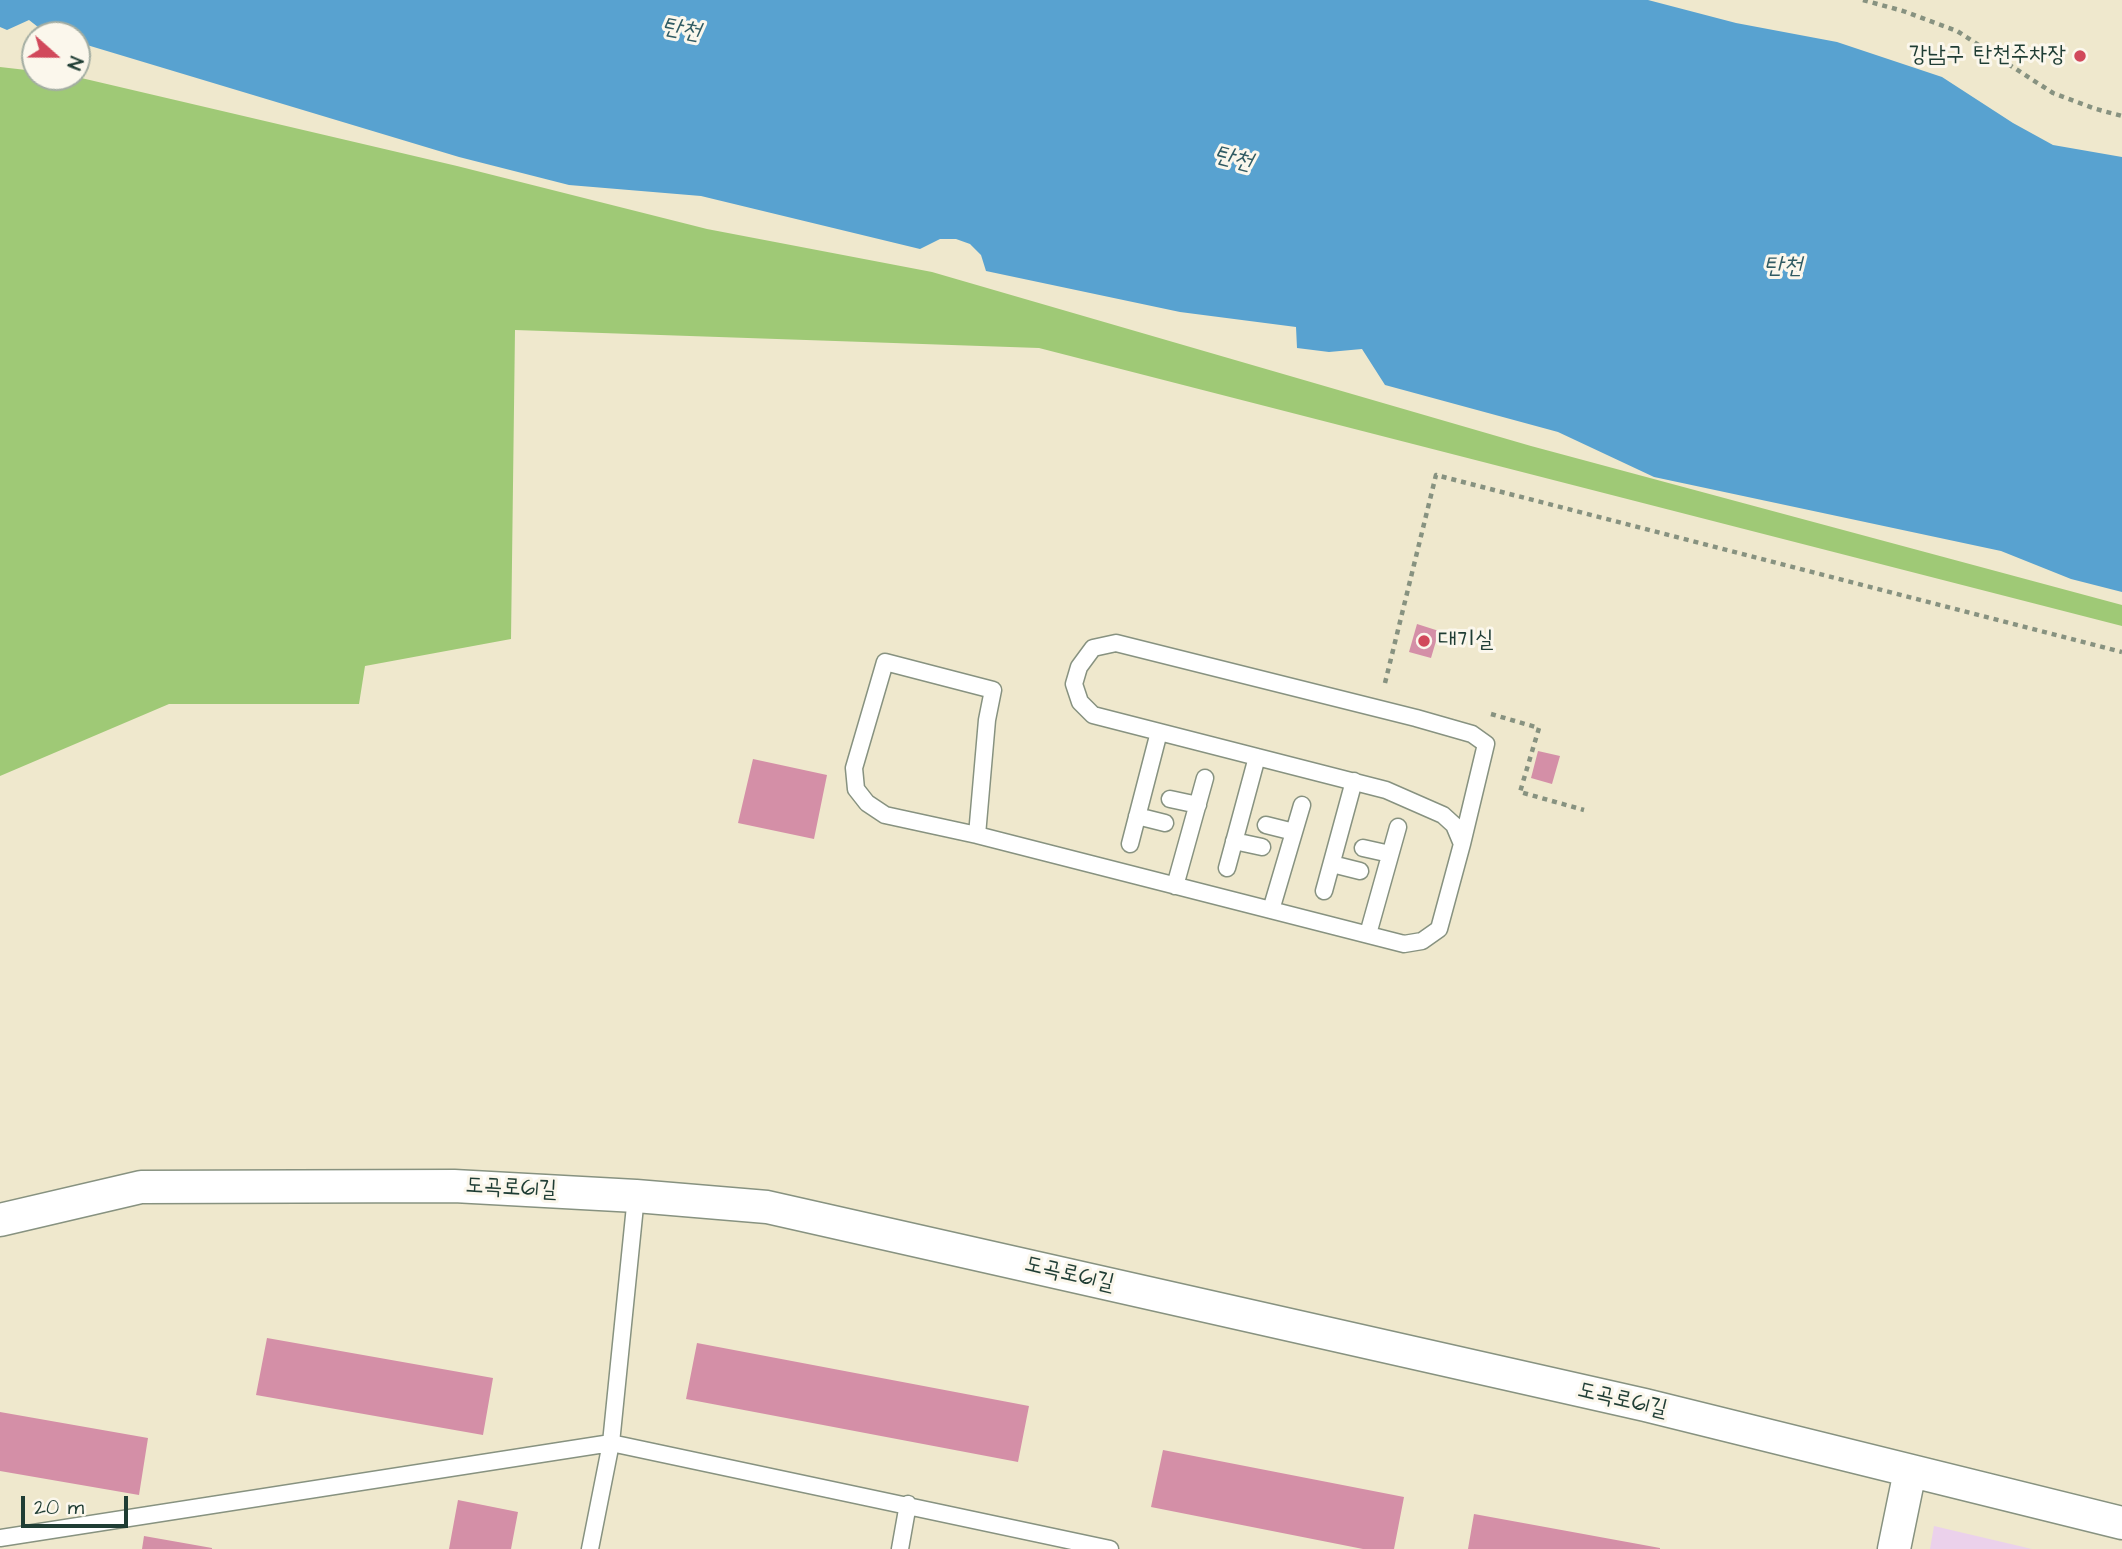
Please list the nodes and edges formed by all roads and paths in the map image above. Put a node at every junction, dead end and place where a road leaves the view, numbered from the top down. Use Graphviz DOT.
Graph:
graph roads {
  1 [pos="1863,0"];
  2 [pos="2122,116"];
  3 [pos="2122,652"];
  4 [pos="1398,687"];
  5 [pos="1488,713"];
  6 [pos="1159,732"];
  7 [pos="1257,757"];
  8 [pos="1205,778"];
  9 [pos="1354,781"];
  10 [pos="1170,799"];
  11 [pos="1198,805"];
  12 [pos="1302,805"];
  13 [pos="1584,810"];
  14 [pos="1137,816"];
  15 [pos="1165,823"];
  16 [pos="1266,825"];
  17 [pos="1398,827"];
  18 [pos="1294,832"];
  19 [pos="977,835"];
  20 [pos="1234,841"];
  21 [pos="1130,844"];
  22 [pos="1462,844"];
  23 [pos="1262,847"];
  24 [pos="1363,848"];
  25 [pos="1390,854"];
  26 [pos="1332,864"];
  27 [pos="1227,868"];
  28 [pos="1360,871"];
  29 [pos="1175,886"];
  30 [pos="1324,891"];
  31 [pos="1271,910"];
  32 [pos="1368,934"];
  33 [pos="636,1196"];
  34 [pos="0,1220"];
  35 [pos="611,1443"];
  36 [pos="1910,1471"];
  37 [pos="908,1504"];
  38 [pos="2122,1523"];
  39 [pos="0,1538"];
  40 [pos="590,1549"];
  41 [pos="900,1549"];
  42 [pos="1110,1549"];
  43 [pos="1894,1549"];
  1 -- 2 [label="path"];
  3 -- 4 [label="path"];
  5 -- 13 [label="path"];
  6 -- 7 [label="lane"];
  6 -- 14 [label="lane"];
  6 -- 22 [label="lane"];
  7 -- 9 [label="lane"];
  7 -- 20 [label="lane"];
  8 -- 11 [label="lane"];
  9 -- 22 [label="lane"];
  9 -- 26 [label="lane"];
  10 -- 11 [label="lane"];
  11 -- 29 [label="lane"];
  12 -- 18 [label="lane"];
  14 -- 15 [label="lane"];
  14 -- 21 [label="lane"];
  16 -- 18 [label="lane"];
  17 -- 25 [label="lane"];
  18 -- 31 [label="lane"];
  19 -- 19 [label="lane"];
  19 -- 29 [label="lane"];
  20 -- 23 [label="lane"];
  20 -- 27 [label="lane"];
  22 -- 32 [label="lane"];
  24 -- 25 [label="lane"];
  25 -- 32 [label="lane"];
  26 -- 28 [label="lane"];
  26 -- 30 [label="lane"];
  29 -- 31 [label="lane"];
  31 -- 32 [label="lane"];
  33 -- 34 [label="street, 도곡로61길"];
  33 -- 35 [label="lane"];
  33 -- 36 [label="street, 도곡로61길"];
  35 -- 37 [label="lane"];
  35 -- 39 [label="lane"];
  35 -- 40 [label="lane"];
  36 -- 38 [label="street, 도곡로61길"];
  36 -- 43 [label="street"];
  37 -- 41 [label="lane"];
  37 -- 42 [label="lane"];
}
